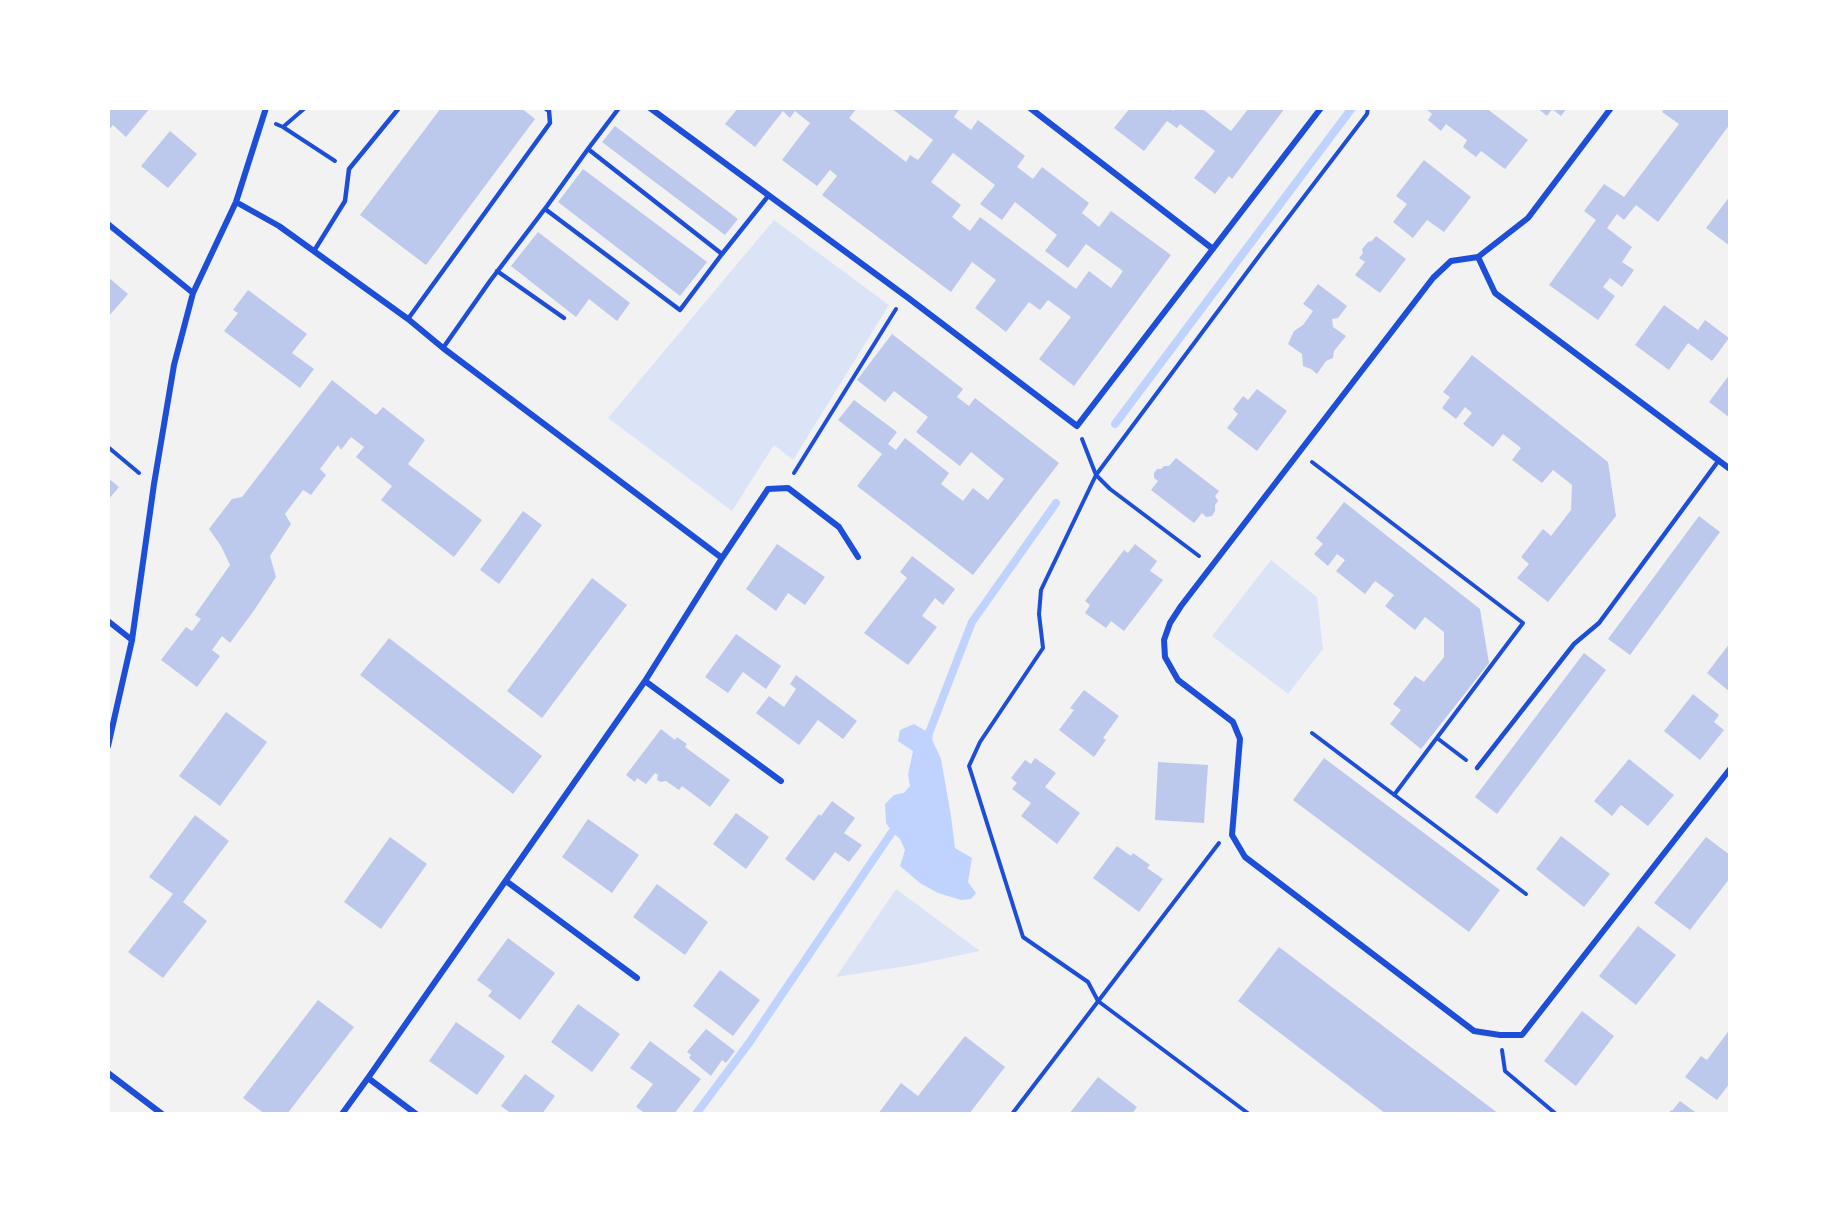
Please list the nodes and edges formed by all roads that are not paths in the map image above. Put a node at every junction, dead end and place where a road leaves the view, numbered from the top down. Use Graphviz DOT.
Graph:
graph roads {
  1 [pos="266,108"];
  2 [pos="399,108"];
  3 [pos="545,108"];
  4 [pos="619,108"];
  5 [pos="650,108"];
  6 [pos="667,108"];
  7 [pos="1030,108"];
  8 [pos="1322,108"];
  9 [pos="1611,108"];
  10 [pos="661,116"];
  11 [pos="588,149"];
  12 [pos="769,195"];
  13 [pos="236,202"];
  14 [pos="545,209"];
  15 [pos="108,224"];
  16 [pos="1213,249"];
  17 [pos="314,251"];
  18 [pos="722,254"];
  19 [pos="1479,257"];
  20 [pos="497,271"];
  21 [pos="194,293"];
  22 [pos="564,318"];
  23 [pos="408,319"];
  24 [pos="443,348"];
  25 [pos="1719,460"];
  26 [pos="1730,469"];
  27 [pos="858,557"];
  28 [pos="722,558"];
  29 [pos="108,621"];
  30 [pos="132,640"];
  31 [pos="645,681"];
  32 [pos="108,746"];
  33 [pos="1477,768"];
  34 [pos="1730,769"];
  35 [pos="781,781"];
  36 [pos="506,881"];
  37 [pos="637,978"];
  38 [pos="108,1073"];
  39 [pos="369,1078"];
  40 [pos="162,1114"];
  41 [pos="342,1114"];
  42 [pos="416,1114"];
  1 -- 13 [label="street"];
  2 -- 17 [label="lane"];
  3 -- 23 [label="lane"];
  4 -- 11 [label="lane"];
  5 -- 10 [label="street"];
  6 -- 10 [label="street"];
  7 -- 16 [label="street"];
  8 -- 16 [label="street"];
  9 -- 19 [label="street"];
  10 -- 12 [label="street"];
  11 -- 14 [label="lane"];
  11 -- 18 [label="lane"];
  12 -- 16 [label="street"];
  12 -- 18 [label="lane"];
  13 -- 17 [label="street"];
  13 -- 21 [label="street"];
  14 -- 18 [label="lane"];
  14 -- 20 [label="lane"];
  15 -- 21 [label="street"];
  17 -- 23 [label="street"];
  19 -- 25 [label="street"];
  19 -- 34 [label="street"];
  20 -- 22 [label="lane"];
  20 -- 24 [label="lane"];
  21 -- 30 [label="street"];
  23 -- 24 [label="street"];
  24 -- 28 [label="street"];
  25 -- 26 [label="street"];
  25 -- 33 [label="lane"];
  27 -- 28 [label="street"];
  28 -- 31 [label="street"];
  29 -- 30 [label="street"];
  30 -- 32 [label="street"];
  31 -- 35 [label="street"];
  31 -- 36 [label="street"];
  36 -- 37 [label="street"];
  36 -- 39 [label="street"];
  38 -- 40 [label="street"];
  39 -- 41 [label="street"];
  39 -- 42 [label="street"];
}
